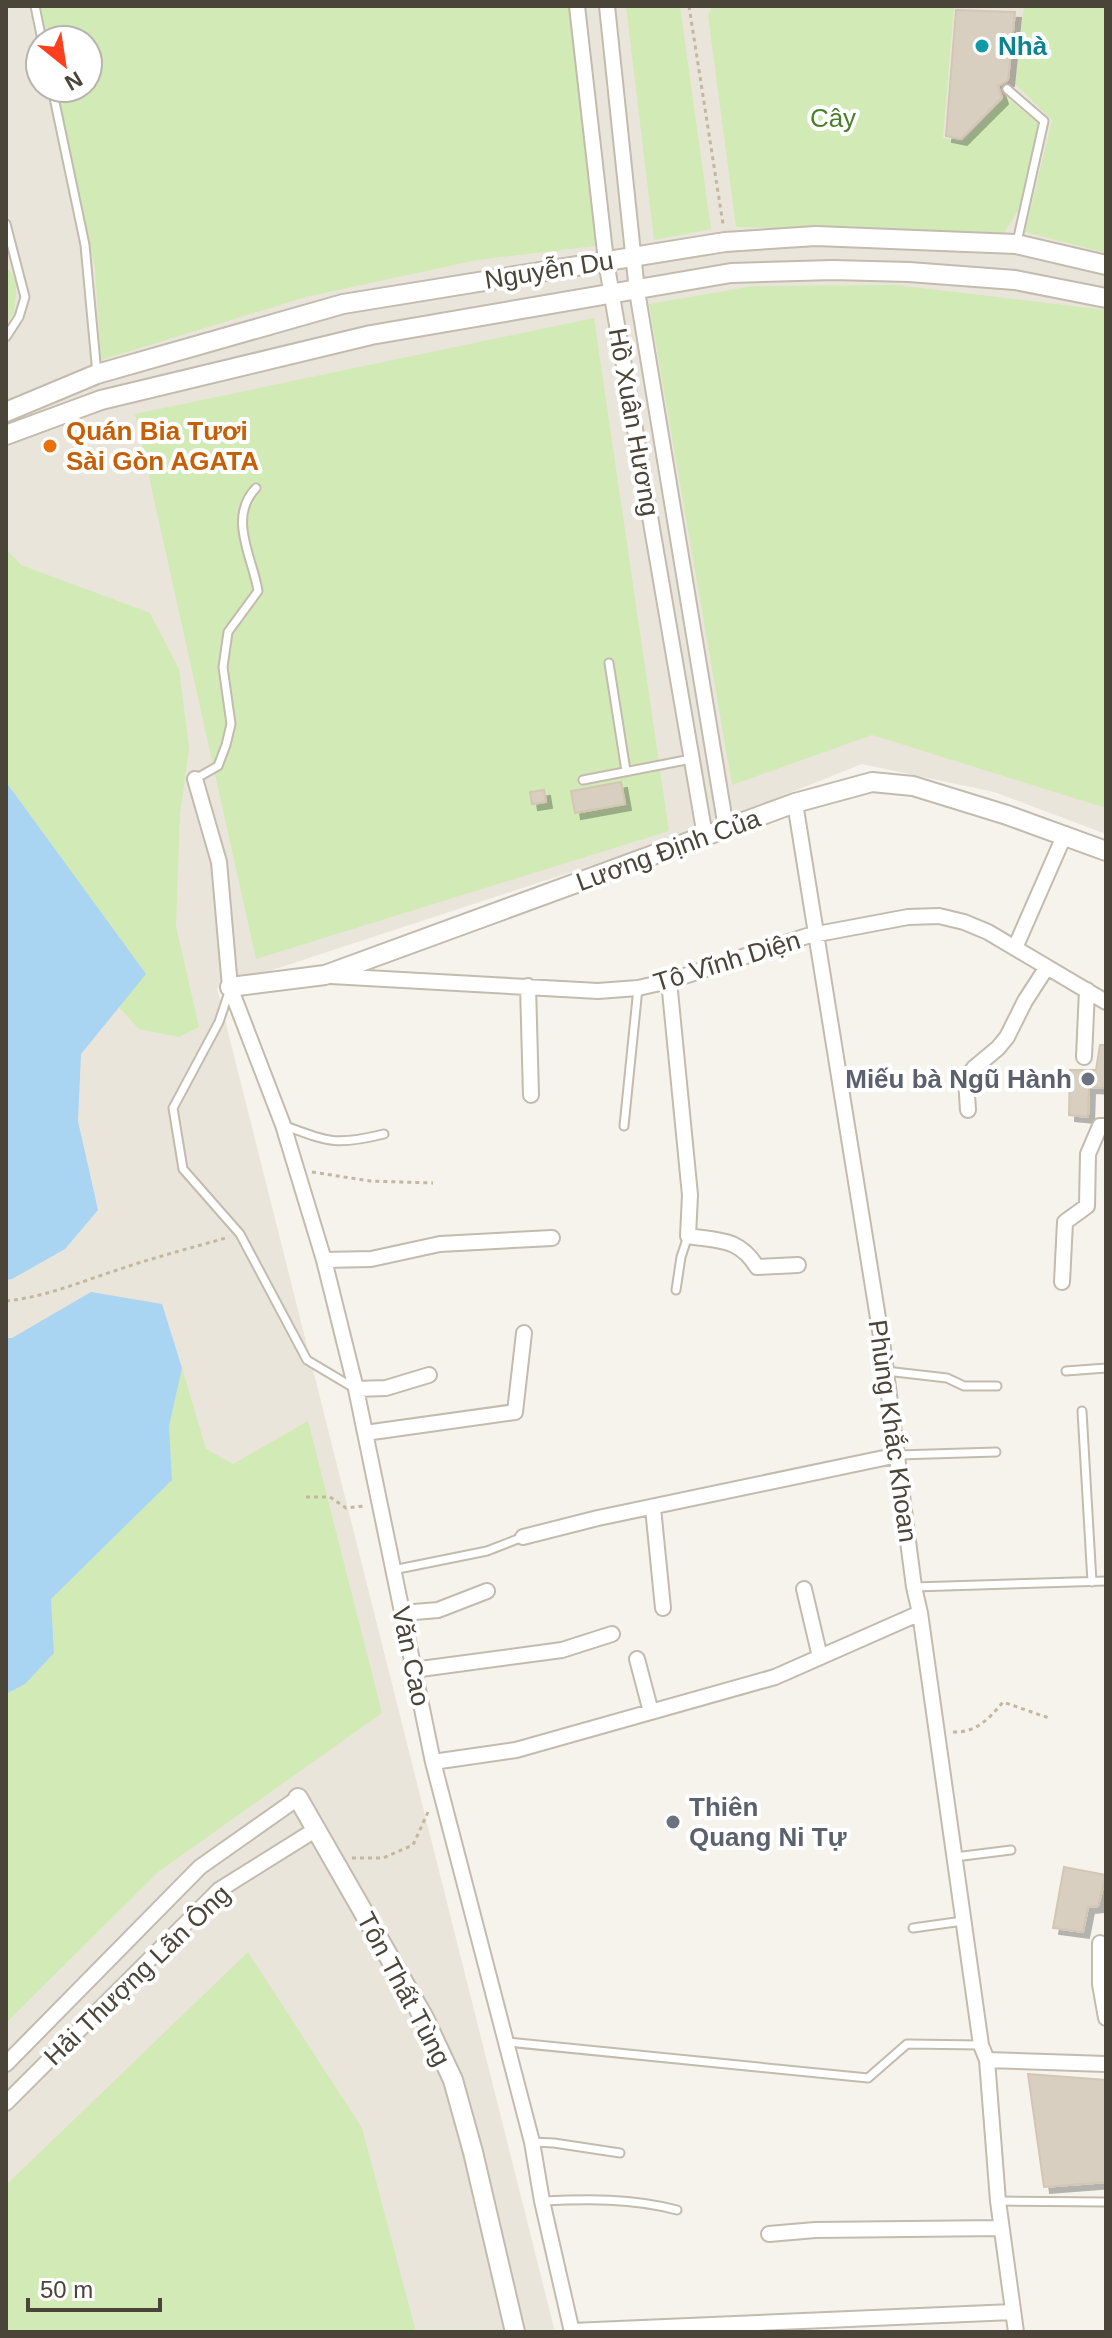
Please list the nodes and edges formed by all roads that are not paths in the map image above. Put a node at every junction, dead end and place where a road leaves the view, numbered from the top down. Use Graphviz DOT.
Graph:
graph roads {
  1 [pos="577,6"];
  2 [pos="607,6"];
  3 [pos="1007,89"];
  4 [pos="55,104"];
  5 [pos="6,224"];
  6 [pos="725,242"];
  7 [pos="1016,244"];
  8 [pos="8,247"];
  9 [pos="633,257"];
  10 [pos="606,261"];
  11 [pos="1106,265"];
  12 [pos="731,273"];
  13 [pos="637,291"];
  14 [pos="612,293"];
  15 [pos="1106,298"];
  16 [pos="6,337"];
  17 [pos="97,374"];
  18 [pos="101,400"];
  19 [pos="6,412"];
  20 [pos="6,435"];
  21 [pos="256,488"];
  22 [pos="609,663"];
  23 [pos="691,759"];
  24 [pos="626,771"];
  25 [pos="195,779"];
  26 [pos="583,780"];
  27 [pos="795,803"];
  28 [pos="726,828"];
  29 [pos="1065,834"];
  30 [pos="705,836"];
  31 [pos="1106,851"];
  32 [pos="816,934"];
  33 [pos="1015,948"];
  34 [pos="1047,967"];
  35 [pos="325,975"];
  36 [pos="669,981"];
  37 [pos="528,986"];
  38 [pos="230,987"];
  39 [pos="638,988"];
  40 [pos="1087,990"];
  41 [pos="1106,1002"];
  42 [pos="1084,1057"];
  43 [pos="531,1095"];
  44 [pos="968,1110"];
  45 [pos="283,1125"];
  46 [pos="624,1126"];
  47 [pos="1106,1126"];
  48 [pos="384,1134"];
  49 [pos="688,1236"];
  50 [pos="552,1238"];
  51 [pos="324,1260"];
  52 [pos="798,1265"];
  53 [pos="1062,1282"];
  54 [pos="676,1290"];
  55 [pos="524,1333"];
  56 [pos="1106,1368"];
  57 [pos="886,1371"];
  58 [pos="1066,1371"];
  59 [pos="429,1375"];
  60 [pos="997,1386"];
  61 [pos="356,1389"];
  62 [pos="1082,1411"];
  63 [pos="365,1433"];
  64 [pos="996,1452"];
  65 [pos="898,1455"];
  66 [pos="653,1508"];
  67 [pos="523,1537"];
  68 [pos="392,1571"];
  69 [pos="1106,1581"];
  70 [pos="1092,1582"];
  71 [pos="914,1587"];
  72 [pos="804,1589"];
  73 [pos="487,1591"];
  74 [pos="663,1608"];
  75 [pos="402,1613"];
  76 [pos="920,1613"];
  77 [pos="612,1634"];
  78 [pos="820,1657"];
  79 [pos="637,1659"];
  80 [pos="413,1670"];
  81 [pos="651,1712"];
  82 [pos="433,1762"];
  83 [pos="298,1798"];
  84 [pos="315,1830"];
  85 [pos="1011,1850"];
  86 [pos="955,1857"];
  87 [pos="963,1921"];
  88 [pos="913,1928"];
  89 [pos="1100,1943"];
  90 [pos="1106,2018"];
  91 [pos="507,2042"];
  92 [pos="981,2045"];
  93 [pos="987,2060"];
  94 [pos="6,2064"];
  95 [pos="1106,2064"];
  96 [pos="6,2103"];
  97 [pos="532,2142"];
  98 [pos="620,2153"];
  99 [pos="542,2201"];
  100 [pos="998,2201"];
  101 [pos="1106,2202"];
  102 [pos="677,2210"];
  103 [pos="1001,2228"];
  104 [pos="769,2234"];
  105 [pos="1013,2312"];
  106 [pos="515,2332"];
  107 [pos="572,2332"];
  108 [pos="1016,2332"];
  1 -- 10 [label="street, Hồ Xuân Hương"];
  2 -- 9 [label="street, Hồ Xuân Hương"];
  3 -- 7 [label="lane"];
  4 -- 17 [label="lane"];
  5 -- 8 [label="lane"];
  6 -- 7 [label="street, Nguyễn Du"];
  6 -- 9 [label="street, Nguyễn Du"];
  6 -- 12 [label="street"];
  7 -- 11 [label="street, Nguyễn Du"];
  8 -- 16 [label="lane"];
  9 -- 10 [label="street, Nguyễn Du"];
  9 -- 13 [label="street, Hồ Xuân Hương"];
  10 -- 14 [label="street, Hồ Xuân Hương"];
  10 -- 17 [label="street, Nguyễn Du"];
  12 -- 13 [label="street, Nguyễn Du"];
  12 -- 15 [label="street, Nguyễn Du"];
  13 -- 14 [label="street, Nguyễn Du"];
  13 -- 28 [label="street, Hồ Xuân Hương"];
  14 -- 18 [label="street, Nguyễn Du"];
  14 -- 23 [label="street, Hồ Xuân Hương"];
  17 -- 18 [label="street"];
  17 -- 19 [label="street, Nguyễn Du"];
  18 -- 20 [label="street, Nguyễn Du"];
  21 -- 25 [label="lane"];
  22 -- 24 [label="lane"];
  23 -- 24 [label="lane"];
  23 -- 30 [label="street, Hồ Xuân Hương"];
  24 -- 26 [label="lane"];
  25 -- 38 [label="street, Văn Cao"];
  27 -- 28 [label="street, Lương Định Của"];
  27 -- 29 [label="street, Lương Định Của"];
  27 -- 32 [label="street, Phùng Khắc Khoan"];
  28 -- 30 [label="street, Lương Định Của"];
  29 -- 31 [label="street, Lương Định Của"];
  29 -- 33 [label="street"];
  30 -- 35 [label="street, Lương Định Của"];
  32 -- 33 [label="street, Tô Vĩnh Diện"];
  32 -- 36 [label="street, Tô Vĩnh Diện"];
  32 -- 57 [label="street, Phùng Khắc Khoan"];
  33 -- 34 [label="street, Tô Vĩnh Diện"];
  34 -- 40 [label="street, Tô Vĩnh Diện"];
  34 -- 44 [label="street"];
  35 -- 37 [label="street, Tô Vĩnh Diện"];
  35 -- 38 [label="street, Lương Định Của"];
  36 -- 39 [label="street, Tô Vĩnh Diện"];
  36 -- 49 [label="street"];
  37 -- 39 [label="street, Tô Vĩnh Diện"];
  37 -- 43 [label="street"];
  38 -- 45 [label="street, Văn Cao"];
  38 -- 61 [label="lane"];
  39 -- 46 [label="lane"];
  40 -- 41 [label="street, Tô Vĩnh Diện"];
  40 -- 42 [label="street"];
  45 -- 48 [label="lane"];
  45 -- 51 [label="street, Văn Cao"];
  47 -- 53 [label="street"];
  49 -- 52 [label="street"];
  49 -- 54 [label="lane"];
  50 -- 51 [label="street"];
  51 -- 61 [label="street, Văn Cao"];
  55 -- 63 [label="street"];
  56 -- 58 [label="lane"];
  57 -- 60 [label="lane"];
  57 -- 65 [label="street, Phùng Khắc Khoan"];
  59 -- 61 [label="street"];
  61 -- 63 [label="street, Văn Cao"];
  62 -- 70 [label="lane"];
  63 -- 68 [label="street, Văn Cao"];
  64 -- 65 [label="lane"];
  65 -- 66 [label="street"];
  65 -- 71 [label="street, Phùng Khắc Khoan"];
  66 -- 67 [label="street"];
  66 -- 74 [label="street"];
  67 -- 68 [label="lane"];
  68 -- 75 [label="street, Văn Cao"];
  69 -- 70 [label="lane"];
  70 -- 71 [label="lane"];
  71 -- 76 [label="street, Phùng Khắc Khoan"];
  72 -- 78 [label="street"];
  73 -- 75 [label="street"];
  75 -- 80 [label="street, Văn Cao"];
  76 -- 78 [label="street"];
  76 -- 86 [label="street, Phùng Khắc Khoan"];
  77 -- 80 [label="street"];
  78 -- 81 [label="street"];
  79 -- 81 [label="street"];
  80 -- 82 [label="street, Văn Cao"];
  81 -- 82 [label="street"];
  82 -- 91 [label="street, Văn Cao"];
  83 -- 84 [label="street, Tôn Thất Tùng"];
  83 -- 94 [label="street, Hải Thượng Lãn Ông"];
  84 -- 96 [label="street, Hải Thượng Lãn Ông"];
  84 -- 106 [label="street, Tôn Thất Tùng"];
  85 -- 86 [label="lane"];
  86 -- 87 [label="street, Phùng Khắc Khoan"];
  87 -- 88 [label="lane"];
  87 -- 92 [label="street, Phùng Khắc Khoan"];
  89 -- 90 [label="street"];
  91 -- 92 [label="lane"];
  91 -- 97 [label="street, Văn Cao"];
  92 -- 93 [label="street, Phùng Khắc Khoan"];
  93 -- 95 [label="street"];
  93 -- 100 [label="street, Phùng Khắc Khoan"];
  97 -- 98 [label="lane"];
  97 -- 99 [label="street, Văn Cao"];
  99 -- 102 [label="lane"];
  99 -- 107 [label="street, Văn Cao"];
  100 -- 101 [label="lane"];
  100 -- 103 [label="street, Phùng Khắc Khoan"];
  103 -- 104 [label="street"];
  103 -- 105 [label="street, Phùng Khắc Khoan"];
  105 -- 107 [label="street"];
  105 -- 108 [label="street, Phùng Khắc Khoan"];
}
